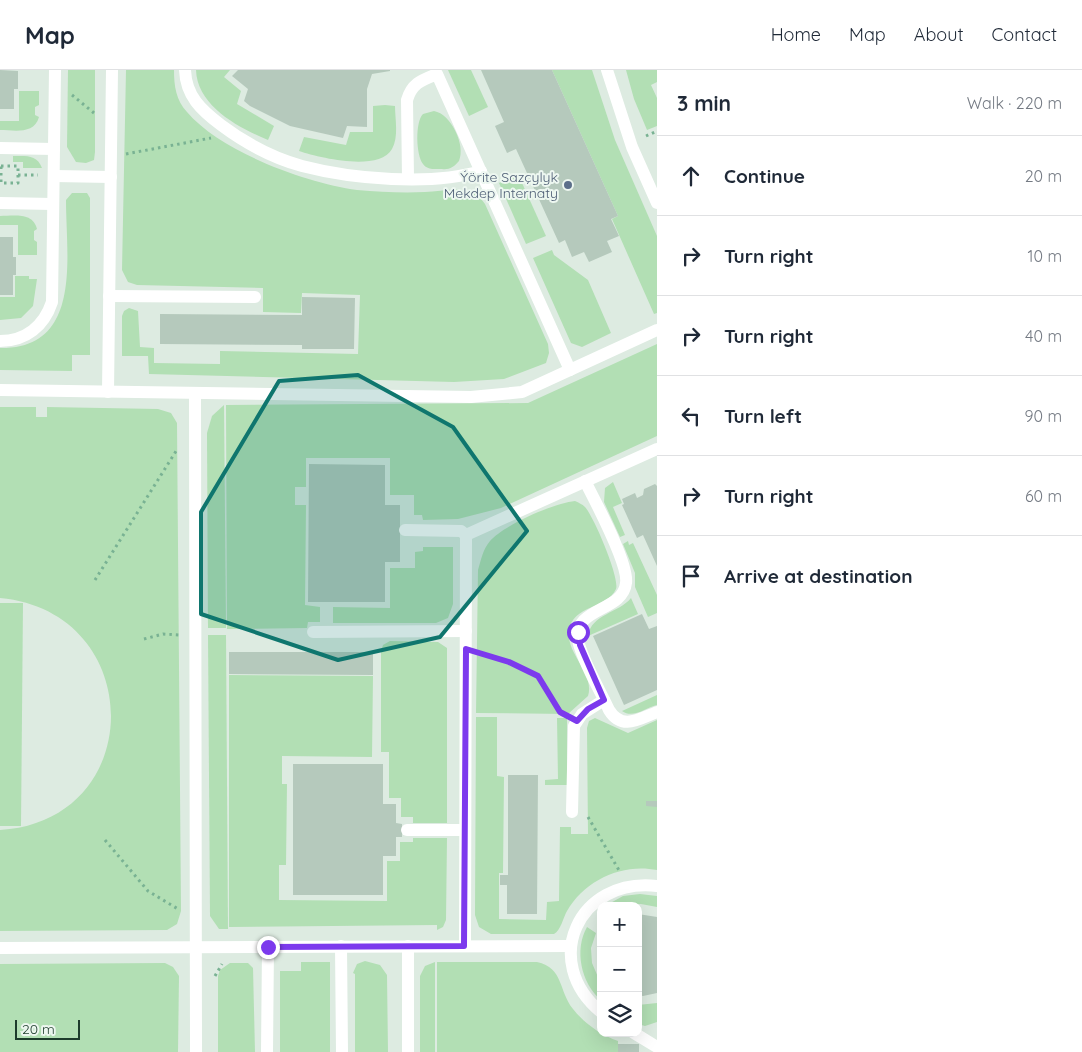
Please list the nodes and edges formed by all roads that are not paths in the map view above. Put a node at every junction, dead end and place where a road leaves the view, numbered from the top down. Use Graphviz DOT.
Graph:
graph roads {
  1 [pos="55,70"];
  2 [pos="112,70"];
  3 [pos="185,70"];
  4 [pos="607,70"];
  5 [pos="0,148"];
  6 [pos="54,149"];
  7 [pos="481,171"];
  8 [pos="48,176"];
  9 [pos="111,177"];
  10 [pos="408,179"];
  11 [pos="0,203"];
  12 [pos="657,203"];
  13 [pos="54,204"];
  14 [pos="109,296"];
  15 [pos="255,297"];
  16 [pos="657,330"];
  17 [pos="0,341"];
  18 [pos="570,370"];
  19 [pos="0,390"];
  20 [pos="108,392"];
  21 [pos="195,393"];
  22 [pos="657,449"];
  23 [pos="585,481"];
  24 [pos="405,530"];
  25 [pos="466,535"];
  26 [pos="313,632"];
  27 [pos="466,632"];
  28 [pos="604,700"];
  29 [pos="657,712"];
  30 [pos="572,812"];
  31 [pos="407,830"];
  32 [pos="465,830"];
  33 [pos="657,886"];
  34 [pos="341,946"];
  35 [pos="408,946"];
  36 [pos="464,946"];
  37 [pos="572,946"];
  38 [pos="196,947"];
  39 [pos="268,947"];
  40 [pos="0,948"];
  41 [pos="597,1009"];
  42 [pos="641,1037"];
  43 [pos="657,1047"];
  44 [pos="196,1052"];
  45 [pos="267,1052"];
  46 [pos="342,1052"];
  47 [pos="408,1052"];
  1 -- 6 [label="lane"];
  2 -- 9 [label="lane"];
  3 -- 10 [label="lane"];
  4 -- 12 [label="lane"];
  5 -- 6 [label="lane"];
  6 -- 8 [label="lane"];
  7 -- 10 [label="lane"];
  7 -- 10 [label="lane"];
  7 -- 18 [label="lane"];
  8 -- 9 [label="lane"];
  8 -- 13 [label="lane"];
  9 -- 14 [label="lane"];
  11 -- 13 [label="lane"];
  13 -- 17 [label="lane"];
  14 -- 15 [label="lane"];
  14 -- 20 [label="lane"];
  16 -- 18 [label="lane"];
  18 -- 21 [label="lane"];
  19 -- 20 [label="lane"];
  20 -- 21 [label="lane"];
  21 -- 38 [label="lane"];
  22 -- 23 [label="lane"];
  23 -- 25 [label="lane"];
  23 -- 28 [label="lane"];
  24 -- 25 [label="lane"];
  25 -- 27 [label="lane"];
  26 -- 27 [label="lane"];
  27 -- 32 [label="lane"];
  28 -- 29 [label="lane"];
  28 -- 30 [label="lane"];
  31 -- 32 [label="lane"];
  32 -- 36 [label="lane"];
  33 -- 37 [label="lane"];
  34 -- 35 [label="lane"];
  34 -- 39 [label="lane"];
  34 -- 46 [label="lane"];
  35 -- 36 [label="lane"];
  35 -- 47 [label="lane"];
  36 -- 37 [label="lane"];
  37 -- 41 [label="lane"];
  38 -- 39 [label="lane"];
  38 -- 40 [label="lane"];
  38 -- 44 [label="lane"];
  39 -- 45 [label="lane"];
  42 -- 43 [label="lane"];
}
